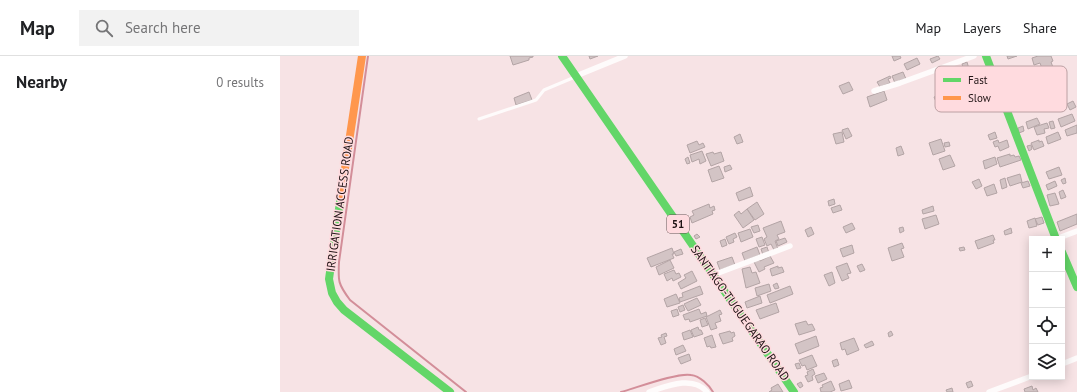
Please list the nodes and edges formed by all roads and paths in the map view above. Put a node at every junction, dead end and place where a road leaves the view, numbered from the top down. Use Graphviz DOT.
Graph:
graph roads {
  1 [pos="362,56"];
  2 [pos="562,56"];
  3 [pos="625,56"];
  4 [pos="974,56"];
  5 [pos="986,56"];
  6 [pos="947,66"];
  7 [pos="990,66"];
  8 [pos="935,70"];
  9 [pos="576,76"];
  10 [pos="874,91"];
  11 [pos="1007,112"];
  12 [pos="479,119"];
  13 [pos="1077,231"];
  14 [pos="1055,236"];
  15 [pos="1064,236"];
  16 [pos="790,246"];
  17 [pos="1065,259"];
  18 [pos="714,275"];
  19 [pos="1077,287"];
  20 [pos="1077,358"];
  21 [pos="1065,363"];
  22 [pos="1029,377"];
  23 [pos="450,392"];
  24 [pos="649,392"];
  25 [pos="707,392"];
  26 [pos="794,392"];
  27 [pos="989,392"];
  1 -- 23 [label="main road, IRRIGATION ACCESS ROAD"];
  2 -- 9 [label="main road, SANTIAGO-TUGUEGARAO ROAD / 51"];
  3 -- 9 [label="street"];
  4 -- 6 [label="street"];
  5 -- 7 [label="main road"];
  8 -- 10 [label="street"];
  9 -- 12 [label="lane"];
  9 -- 18 [label="main road, SANTIAGO-TUGUEGARAO ROAD / 51"];
  11 -- 14 [label="main road"];
  13 -- 15 [label="street"];
  16 -- 18 [label="street"];
  17 -- 19 [label="main road"];
  18 -- 26 [label="main road, SANTIAGO-TUGUEGARAO ROAD / 51"];
  20 -- 21 [label="street"];
  22 -- 27 [label="street"];
  24 -- 25 [label="street"];
}
